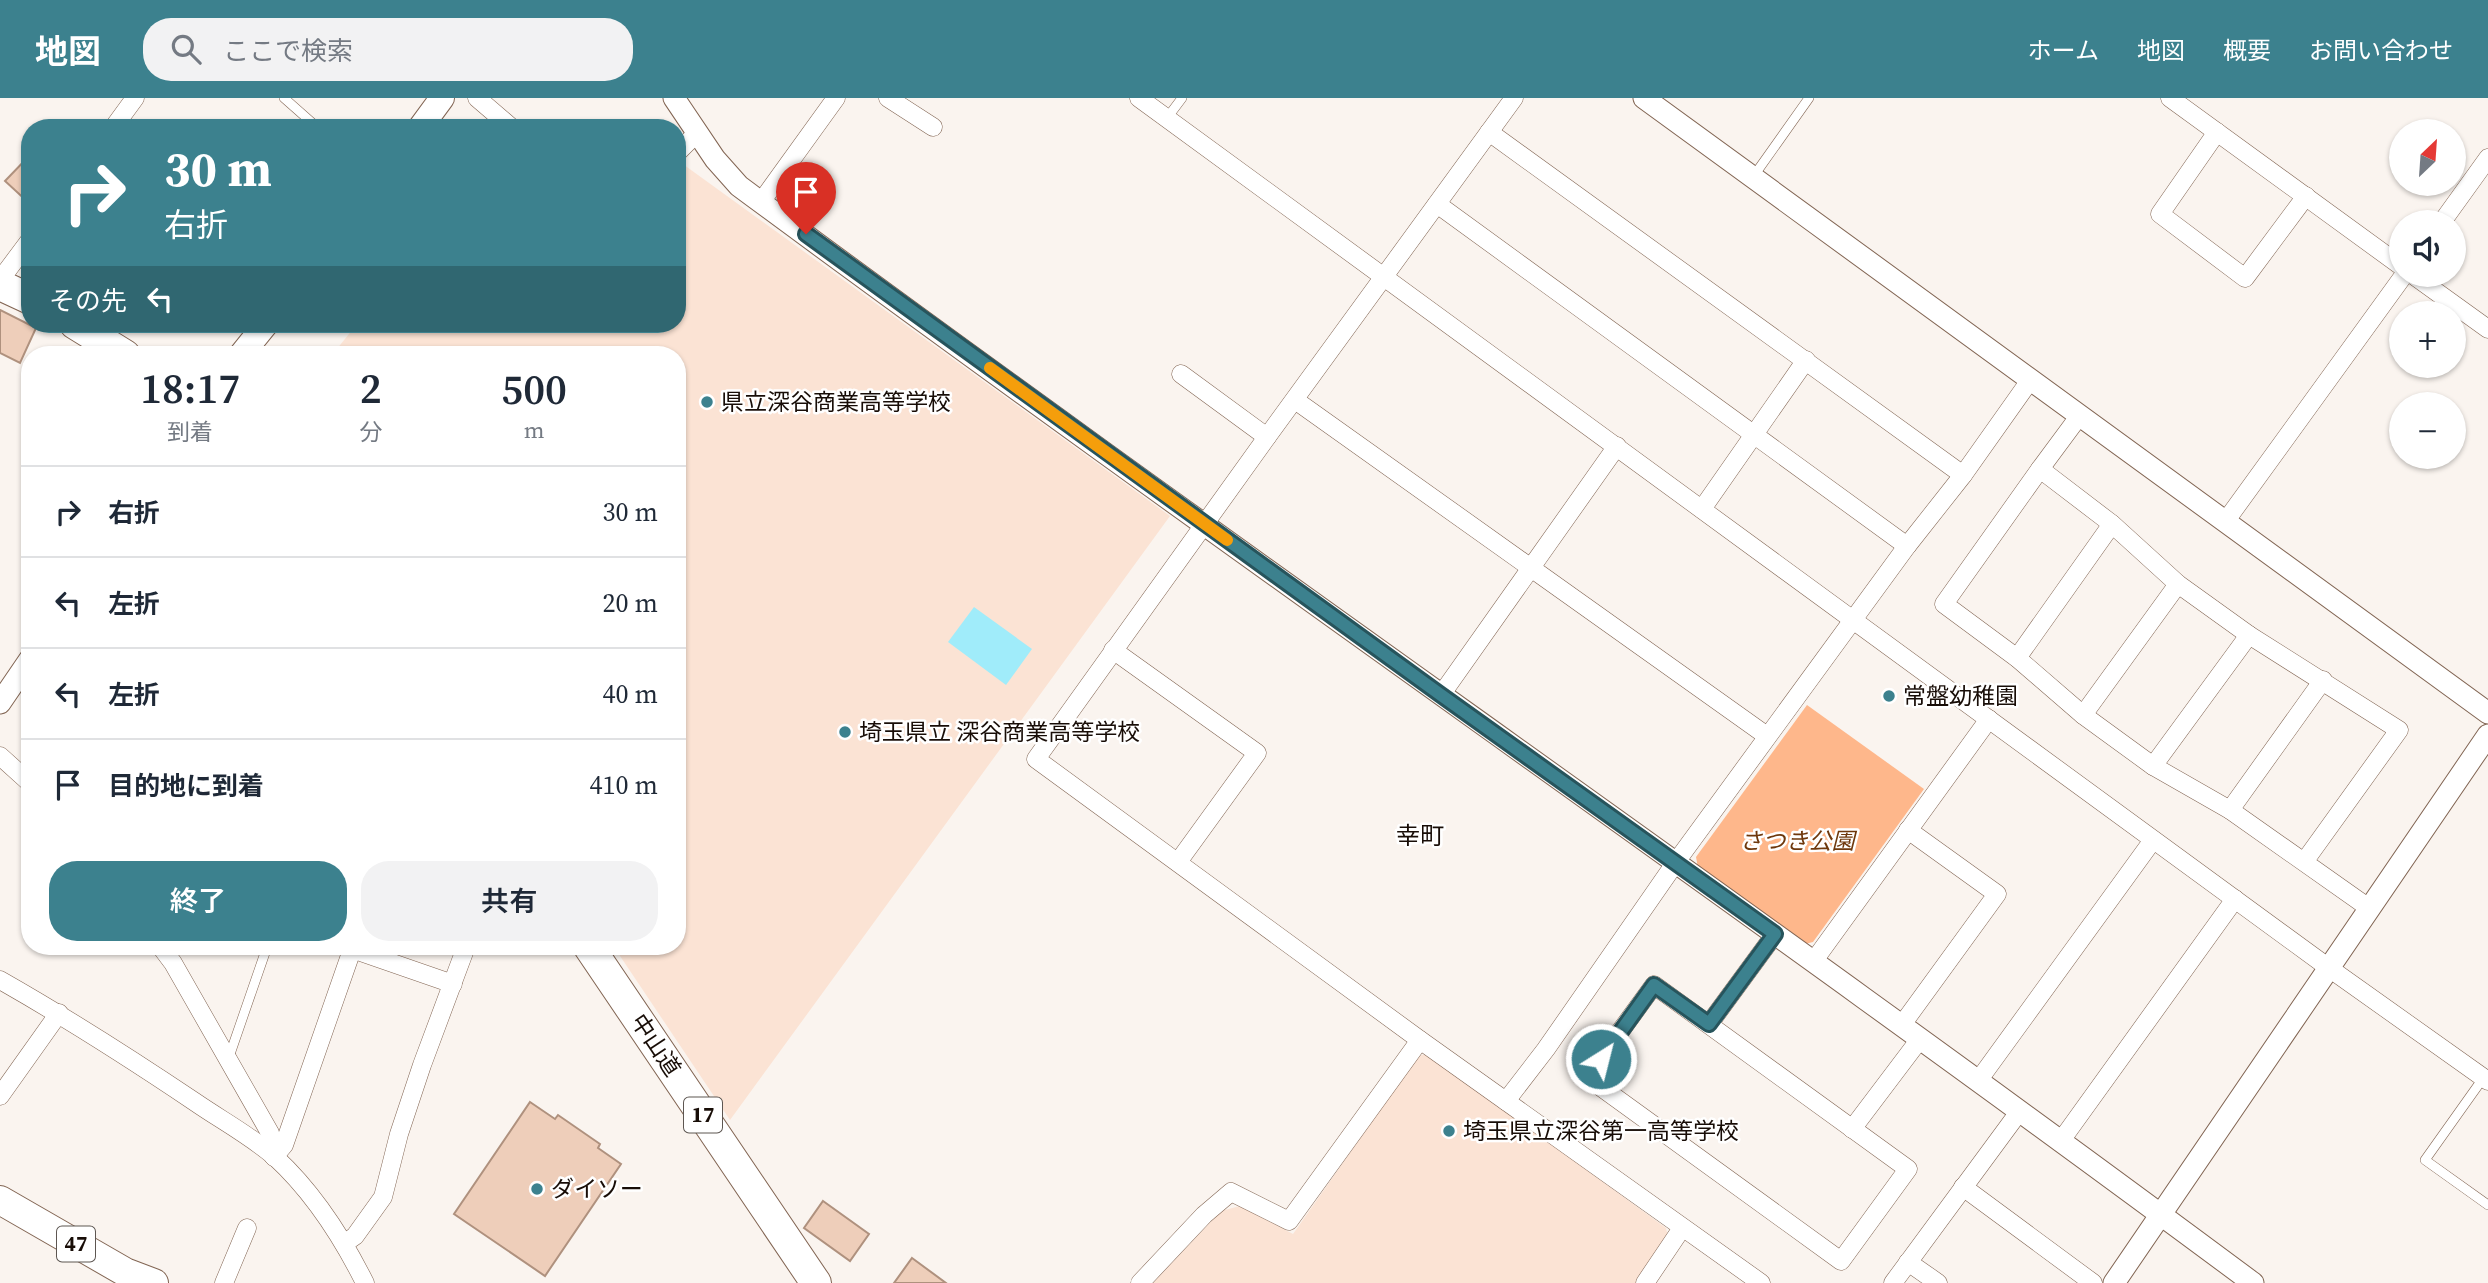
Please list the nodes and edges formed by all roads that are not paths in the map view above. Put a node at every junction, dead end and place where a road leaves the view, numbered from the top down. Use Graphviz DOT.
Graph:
graph roads {
  1 [pos="135,98"];
  2 [pos="284,98"];
  3 [pos="442,98"];
  4 [pos="477,98"];
  5 [pos="674,98"];
  6 [pos="836,98"];
  7 [pos="888,98"];
  8 [pos="1139,98"];
  9 [pos="1182,98"];
  10 [pos="1514,98"];
  11 [pos="1644,98"];
  12 [pos="1809,98"];
  13 [pos="2171,98"];
  14 [pos="1167,118"];
  15 [pos="120,119"];
  16 [pos="308,119"];
  17 [pos="427,119"];
  18 [pos="502,119"];
  19 [pos="933,127"];
  20 [pos="1489,132"];
  21 [pos="2217,132"];
  22 [pos="697,133"];
  23 [pos="686,144"];
  24 [pos="2488,158"];
  25 [pos="1753,177"];
  26 [pos="2306,196"];
  27 [pos="761,202"];
  28 [pos="1437,204"];
  29 [pos="2451,210"];
  30 [pos="21,253"];
  31 [pos="2389,257"];
  32 [pos="1385,276"];
  33 [pos="0,283"];
  34 [pos="2395,287"];
  35 [pos="2430,287"];
  36 [pos="21,294"];
  37 [pos="2488,329"];
  38 [pos="90,333"];
  39 [pos="110,346"];
  40 [pos="1806,359"];
  41 [pos="1181,374"];
  42 [pos="2031,379"];
  43 [pos="1295,400"];
  44 [pos="2080,415"];
  45 [pos="1753,434"];
  46 [pos="1266,437"];
  47 [pos="1616,446"];
  48 [pos="2040,469"];
  49 [pos="1963,475"];
  50 [pos="1702,509"];
  51 [pos="2225,522"];
  52 [pos="1205,524"];
  53 [pos="2112,524"];
  54 [pos="1907,546"];
  55 [pos="1531,567"];
  56 [pos="2178,584"];
  57 [pos="1853,620"];
  58 [pos="2249,635"];
  59 [pos="1113,650"];
  60 [pos="2017,658"];
  61 [pos="21,672"];
  62 [pos="2323,680"];
  63 [pos="1441,695"];
  64 [pos="0,703"];
  65 [pos="2488,713"];
  66 [pos="2083,715"];
  67 [pos="1989,719"];
  68 [pos="2488,735"];
  69 [pos="1768,736"];
  70 [pos="0,756"];
  71 [pos="2153,766"];
  72 [pos="21,775"];
  73 [pos="2230,810"];
  74 [pos="1908,830"];
  75 [pos="2153,839"];
  76 [pos="1178,862"];
  77 [pos="1676,862"];
  78 [pos="2304,862"];
  79 [pos="2235,899"];
  80 [pos="2369,908"];
  81 [pos="1775,934"];
  82 [pos="170,955"];
  83 [pos="264,955"];
  84 [pos="351,955"];
  85 [pos="372,955"];
  86 [pos="463,955"];
  87 [pos="594,955"];
  88 [pos="1814,962"];
  89 [pos="2329,968"];
  90 [pos="0,980"];
  91 [pos="453,984"];
  92 [pos="59,1013"];
  93 [pos="1709,1024"];
  94 [pos="1901,1026"];
  95 [pos="1920,1039"];
  96 [pos="1420,1040"];
  97 [pos="229,1059"];
  98 [pos="2486,1079"];
  99 [pos="1978,1081"];
  100 [pos="0,1096"];
  101 [pos="1506,1101"];
  102 [pos="2019,1112"];
  103 [pos="1852,1129"];
  104 [pos="2060,1142"];
  105 [pos="274,1157"];
  106 [pos="1963,1187"];
  107 [pos="0,1200"];
  108 [pos="2488,1205"];
  109 [pos="2161,1214"];
  110 [pos="247,1228"];
  111 [pos="1682,1228"];
  112 [pos="345,1243"];
  113 [pos="1908,1262"];
  114 [pos="122,1277"];
  115 [pos="154,1283"];
  116 [pos="224,1283"];
  117 [pos="365,1283"];
  118 [pos="816,1283"];
  119 [pos="1140,1283"];
  120 [pos="1645,1283"];
  121 [pos="1761,1283"];
  122 [pos="1893,1283"];
  123 [pos="1938,1283"];
  124 [pos="2093,1283"];
  125 [pos="2114,1283"];
  126 [pos="2253,1283"];
  1 -- 15 [label="street"];
  2 -- 16 [label="lane"];
  3 -- 17 [label="main road"];
  4 -- 18 [label="street"];
  5 -- 22 [label="street"];
  6 -- 27 [label="street"];
  7 -- 19 [label="street"];
  8 -- 14 [label="street"];
  9 -- 14 [label="lane"];
  10 -- 20 [label="street"];
  11 -- 25 [label="street"];
  12 -- 25 [label="lane"];
  13 -- 21 [label="street"];
  14 -- 32 [label="street"];
  20 -- 28 [label="street"];
  20 -- 40 [label="street"];
  21 -- 26 [label="street"];
  21 -- 26 [label="street"];
  22 -- 23 [label="street"];
  22 -- 27 [label="street"];
  24 -- 29 [label="street"];
  25 -- 42 [label="street"];
  26 -- 31 [label="street"];
  27 -- 52 [label="street"];
  28 -- 32 [label="street"];
  28 -- 45 [label="street"];
  30 -- 33 [label="street"];
  32 -- 43 [label="street"];
  32 -- 47 [label="street"];
  33 -- 36 [label="highway"];
  34 -- 51 [label="street"];
  35 -- 37 [label="street"];
  38 -- 39 [label="highway"];
  40 -- 45 [label="street"];
  40 -- 49 [label="street"];
  41 -- 46 [label="street"];
  42 -- 44 [label="street"];
  42 -- 49 [label="street"];
  43 -- 46 [label="street"];
  43 -- 55 [label="street"];
  44 -- 48 [label="street"];
  44 -- 51 [label="street"];
  45 -- 50 [label="street"];
  45 -- 54 [label="street"];
  46 -- 52 [label="street"];
  47 -- 50 [label="street"];
  47 -- 55 [label="street"];
  48 -- 53 [label="street"];
  48 -- 60 [label="street"];
  49 -- 54 [label="street"];
  50 -- 57 [label="street"];
  51 -- 65 [label="street"];
  52 -- 59 [label="street"];
  52 -- 63 [label="street"];
  53 -- 56 [label="street"];
  53 -- 60 [label="street"];
  54 -- 57 [label="street"];
  55 -- 63 [label="street"];
  55 -- 69 [label="street"];
  56 -- 58 [label="street"];
  56 -- 66 [label="street"];
  57 -- 67 [label="street"];
  57 -- 69 [label="street"];
  58 -- 62 [label="street"];
  58 -- 71 [label="street"];
  59 -- 76 [label="street"];
  59 -- 76 [label="street"];
  60 -- 66 [label="street"];
  61 -- 64 [label="street"];
  62 -- 73 [label="street"];
  62 -- 78 [label="street"];
  63 -- 77 [label="street"];
  66 -- 71 [label="street"];
  67 -- 74 [label="street"];
  67 -- 75 [label="street"];
  68 -- 80 [label="street"];
  69 -- 77 [label="street"];
  70 -- 72 [label="street"];
  71 -- 73 [label="street"];
  73 -- 78 [label="street"];
  74 -- 88 [label="street"];
  74 -- 94 [label="street"];
  75 -- 79 [label="street"];
  75 -- 99 [label="street"];
  76 -- 96 [label="street"];
  77 -- 81 [label="street"];
  77 -- 101 [label="street"];
  78 -- 80 [label="street"];
  79 -- 89 [label="street"];
  79 -- 104 [label="street"];
  80 -- 89 [label="street"];
  81 -- 88 [label="street"];
  81 -- 93 [label="street"];
  82 -- 97 [label="street"];
  83 -- 97 [label="lane"];
  84 -- 105 [label="street"];
  85 -- 91 [label="street"];
  86 -- 91 [label="street"];
  87 -- 118 [label="highway, 中山道 / 17"];
  88 -- 94 [label="street"];
  89 -- 98 [label="street"];
  89 -- 109 [label="street"];
  90 -- 92 [label="street"];
  91 -- 112 [label="street"];
  92 -- 100 [label="street"];
  92 -- 105 [label="street"];
  93 -- 103 [label="street"];
  93 -- 103 [label="street"];
  94 -- 95 [label="street"];
  95 -- 99 [label="street"];
  95 -- 103 [label="street"];
  96 -- 101 [label="street"];
  96 -- 119 [label="street"];
  97 -- 105 [label="street"];
  98 -- 108 [label="lane"];
  99 -- 102 [label="street"];
  101 -- 111 [label="street"];
  102 -- 104 [label="street"];
  102 -- 106 [label="street"];
  104 -- 109 [label="street"];
  105 -- 112 [label="street"];
  106 -- 113 [label="street"];
  106 -- 124 [label="street"];
  107 -- 114 [label="main road, 47"];
  109 -- 125 [label="street"];
  109 -- 126 [label="street"];
  110 -- 116 [label="street"];
  111 -- 120 [label="street"];
  111 -- 121 [label="street"];
  112 -- 117 [label="street"];
  113 -- 122 [label="street"];
  113 -- 123 [label="street"];
  114 -- 115 [label="main road, 47"];
}
